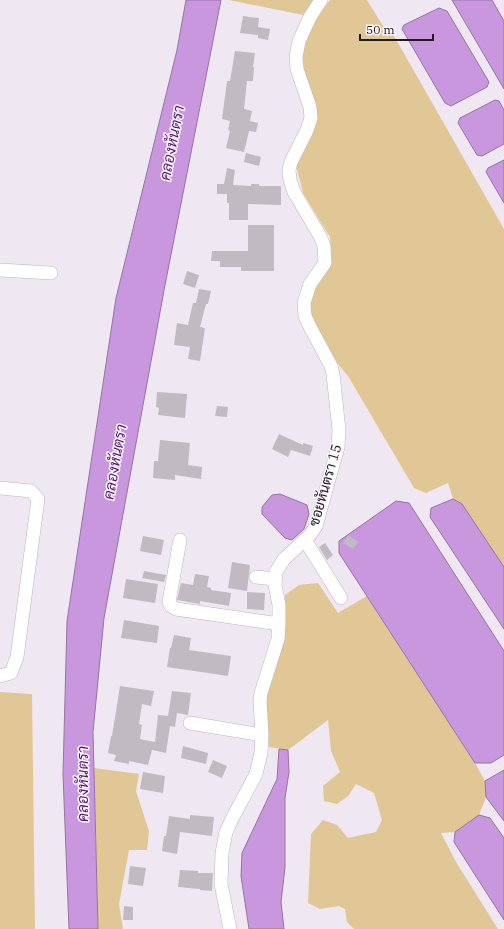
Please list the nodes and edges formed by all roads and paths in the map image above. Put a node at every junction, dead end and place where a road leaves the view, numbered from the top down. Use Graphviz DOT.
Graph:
graph roads {
  1 [pos="321,0"];
  2 [pos="0,270"];
  3 [pos="51,273"];
  4 [pos="0,488"];
  5 [pos="180,540"];
  6 [pos="305,540"];
  7 [pos="256,578"];
  8 [pos="275,579"];
  9 [pos="341,598"];
  10 [pos="279,624"];
  11 [pos="0,676"];
  12 [pos="190,723"];
  13 [pos="262,735"];
  14 [pos="230,929"];
  1 -- 6 [label="street, ซอยหันตรา 15"];
  2 -- 3 [label="street"];
  4 -- 11 [label="street"];
  5 -- 10 [label="street"];
  6 -- 8 [label="street, ซอยหันตรา 15"];
  6 -- 9 [label="street"];
  7 -- 8 [label="street"];
  8 -- 10 [label="street"];
  10 -- 13 [label="street"];
  12 -- 13 [label="street"];
  13 -- 14 [label="street"];
}
